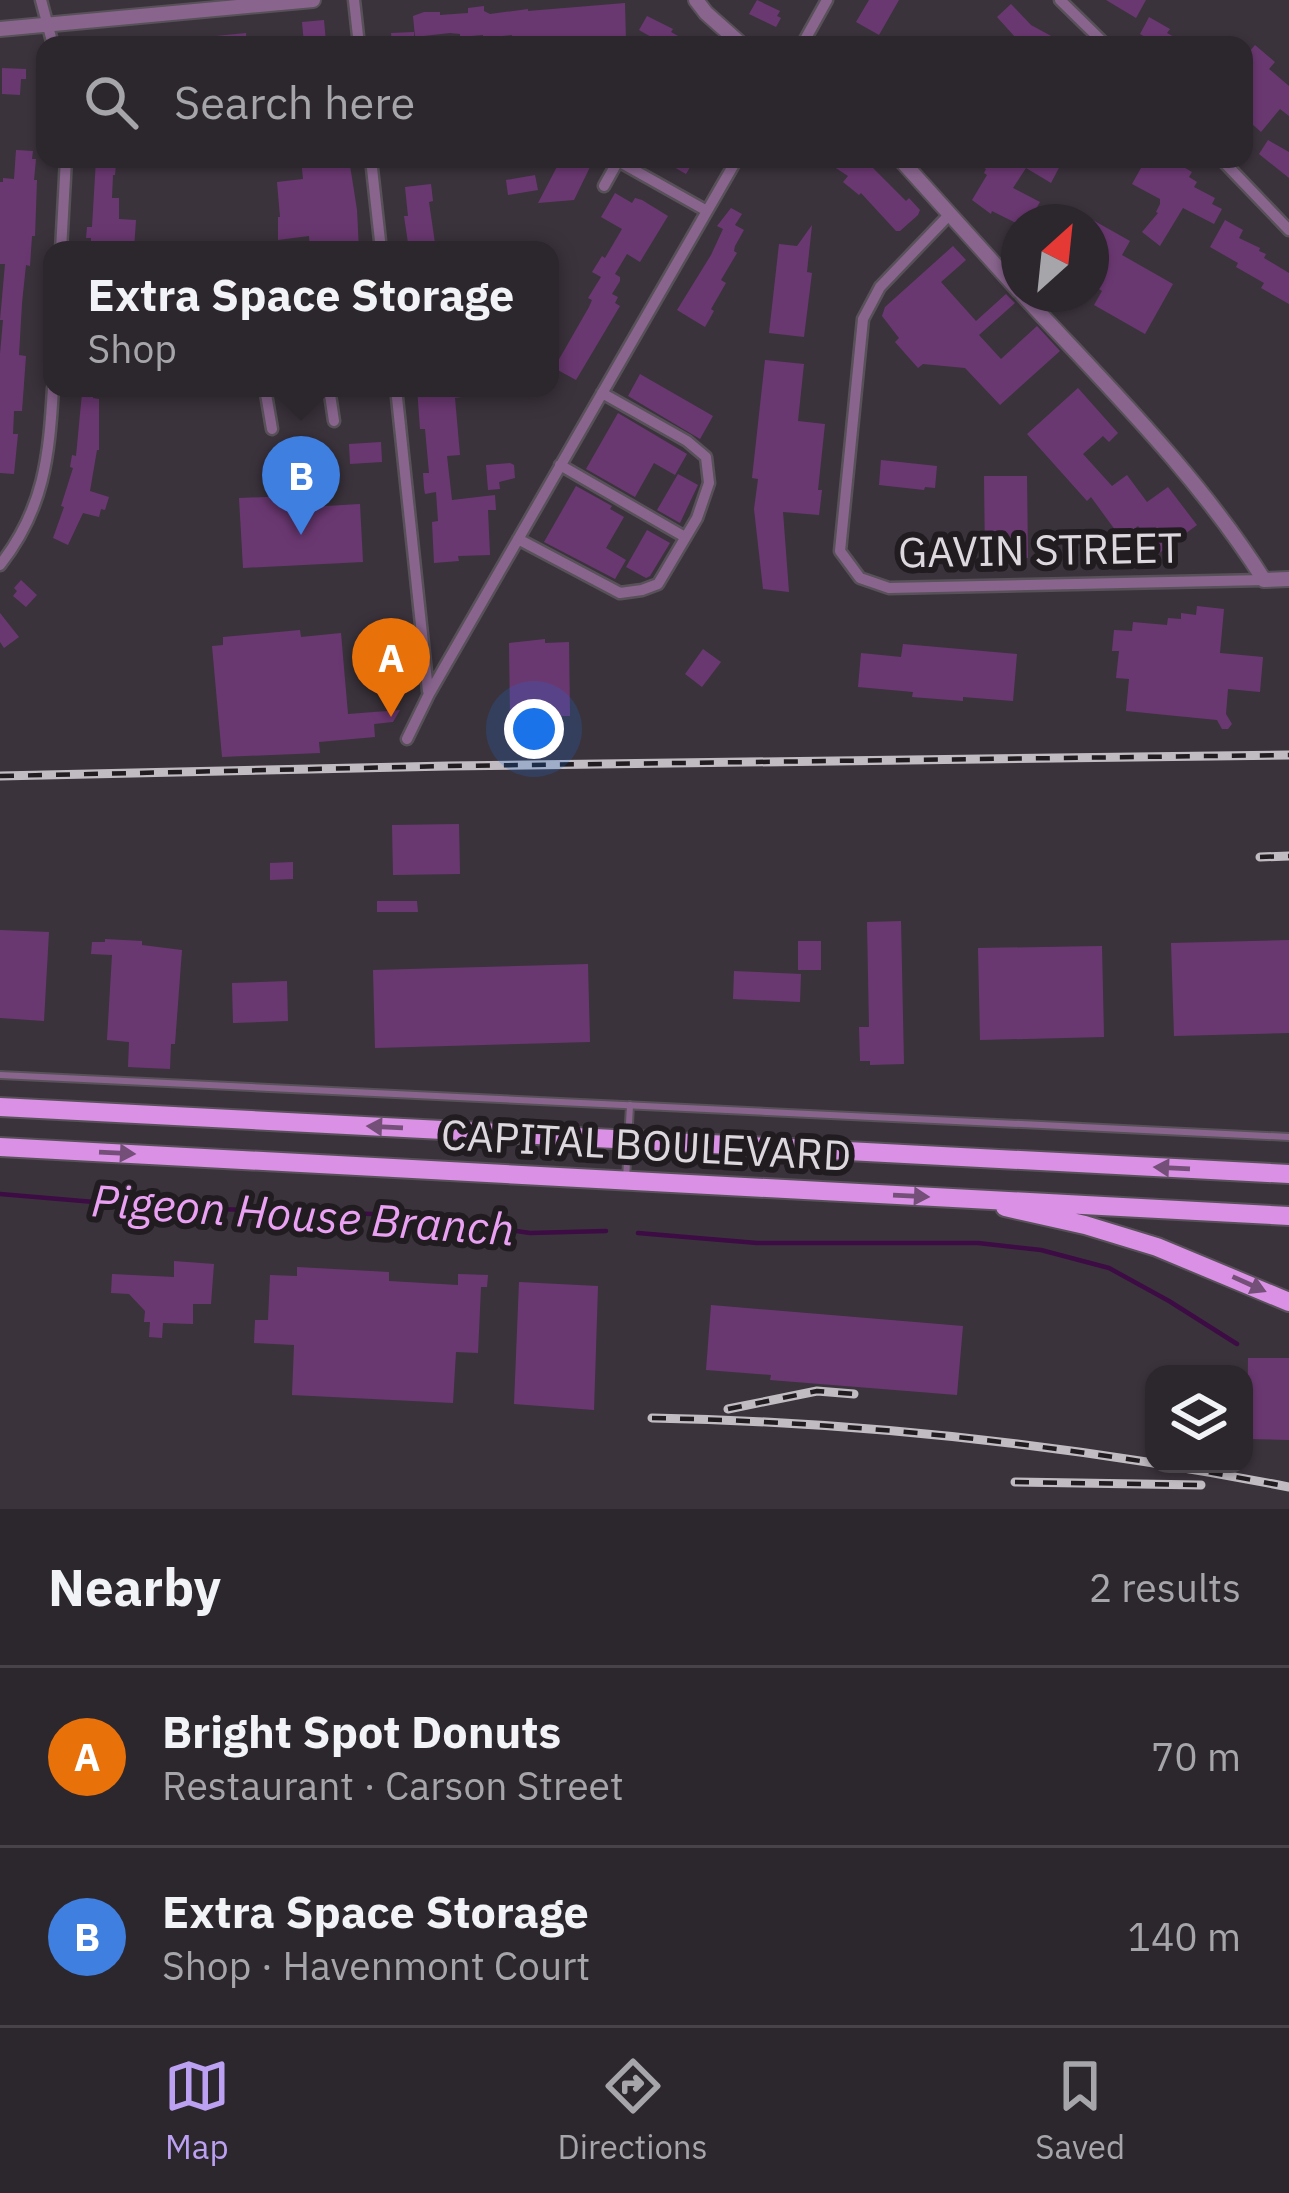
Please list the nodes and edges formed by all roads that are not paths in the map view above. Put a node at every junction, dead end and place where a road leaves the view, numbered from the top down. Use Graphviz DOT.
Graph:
graph roads {
  1 [pos="40,0"];
  2 [pos="313,0"];
  3 [pos="354,0"];
  4 [pos="696,0"];
  5 [pos="827,0"];
  6 [pos="1060,0"];
  7 [pos="50,26"];
  8 [pos="0,28"];
  9 [pos="52,36"];
  10 [pos="358,36"];
  11 [pos="732,36"];
  12 [pos="807,36"];
  13 [pos="1097,36"];
  14 [pos="66,168"];
  15 [pos="372,168"];
  16 [pos="614,168"];
  17 [pos="633,168"];
  18 [pos="731,168"];
  19 [pos="908,168"];
  20 [pos="1230,168"];
  21 [pos="604,186"];
  22 [pos="707,211"];
  23 [pos="949,215"];
  24 [pos="1289,230"];
  25 [pos="61,241"];
  26 [pos="380,241"];
  27 [pos="1001,271"];
  28 [pos="1038,312"];
  29 [pos="602,392"];
  30 [pos="53,397"];
  31 [pos="267,397"];
  32 [pos="330,397"];
  33 [pos="397,397"];
  34 [pos="334,421"];
  35 [pos="272,429"];
  36 [pos="560,465"];
  37 [pos="686,537"];
  38 [pos="518,539"];
  39 [pos="0,565"];
  40 [pos="1289,579"];
  41 [pos="1264,580"];
  42 [pos="429,694"];
  43 [pos="406,739"];
  44 [pos="0,1076"];
  45 [pos="630,1106"];
  46 [pos="0,1107"];
  47 [pos="1289,1137"];
  48 [pos="628,1140"];
  49 [pos="0,1147"];
  50 [pos="1289,1174"];
  51 [pos="626,1180"];
  52 [pos="978,1199"];
  53 [pos="1289,1216"];
  54 [pos="1289,1302"];
  1 -- 7 [label="street"];
  2 -- 7 [label="street"];
  3 -- 10 [label="street"];
  4 -- 11 [label="street"];
  5 -- 12 [label="street"];
  6 -- 13 [label="street"];
  7 -- 8 [label="street"];
  7 -- 9 [label="street"];
  14 -- 25 [label="street"];
  15 -- 26 [label="street"];
  16 -- 21 [label="street"];
  17 -- 22 [label="street"];
  18 -- 22 [label="street"];
  19 -- 23 [label="street"];
  20 -- 24 [label="street"];
  22 -- 29 [label="street"];
  23 -- 27 [label="street"];
  23 -- 41 [label="street, GAVIN STREET"];
  28 -- 41 [label="street"];
  29 -- 36 [label="street"];
  29 -- 37 [label="street"];
  30 -- 39 [label="street"];
  31 -- 35 [label="street"];
  32 -- 34 [label="street"];
  33 -- 42 [label="street"];
  36 -- 37 [label="street"];
  36 -- 38 [label="street"];
  37 -- 38 [label="street"];
  38 -- 42 [label="street"];
  40 -- 41 [label="street"];
  42 -- 43 [label="street"];
  44 -- 45 [label="lane"];
  45 -- 47 [label="lane"];
  45 -- 48 [label="lane"];
  48 -- 46 [label="main road, CAPITAL BOULEVARD, one-way"];
  50 -- 48 [label="main road, CAPITAL BOULEVARD, one-way"];
  48 -- 51 [label="lane"];
  49 -- 51 [label="main road, CAPITAL BOULEVARD, one-way"];
  51 -- 52 [label="main road, CAPITAL BOULEVARD, one-way"];
  52 -- 53 [label="main road, CAPITAL BOULEVARD"];
  52 -- 54 [label="main road, one-way"];
}
